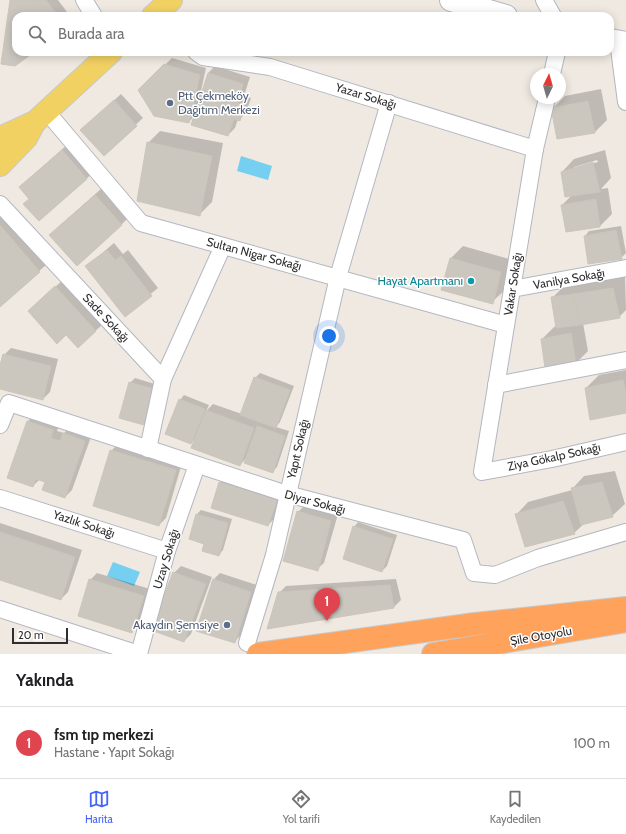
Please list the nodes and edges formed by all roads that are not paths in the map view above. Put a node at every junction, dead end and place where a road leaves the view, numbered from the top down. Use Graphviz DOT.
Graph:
graph roads {
  1 [pos="84,0"];
  2 [pos="451,0"];
  3 [pos="544,0"];
  4 [pos="92,12"];
  5 [pos="492,12"];
  6 [pos="551,12"];
  7 [pos="618,41"];
  8 [pos="107,56"];
  9 [pos="201,56"];
  10 [pos="556,56"];
  11 [pos="553,68"];
  12 [pos="626,102"];
  13 [pos="388,103"];
  14 [pos="546,104"];
  15 [pos="41,117"];
  16 [pos="0,138"];
  17 [pos="535,149"];
  18 [pos="0,165"];
  19 [pos="0,204"];
  20 [pos="223,246"];
  21 [pos="626,268"];
  22 [pos="338,277"];
  23 [pos="512,289"];
  24 [pos="506,324"];
  25 [pos="626,360"];
  26 [pos="163,380"];
  27 [pos="496,385"];
  28 [pos="0,425"];
  29 [pos="626,442"];
  30 [pos="148,449"];
  31 [pos="196,465"];
  32 [pos="482,472"];
  33 [pos="287,494"];
  34 [pos="0,498"];
  35 [pos="626,532"];
  36 [pos="167,551"];
  37 [pos="626,608"];
  38 [pos="0,609"];
  39 [pos="626,621"];
  40 [pos="252,648"];
  41 [pos="139,654"];
  42 [pos="433,654"];
  1 -- 4 [label="street"];
  2 -- 5 [label="street"];
  3 -- 6 [label="street"];
  7 -- 12 [label="street"];
  8 -- 15 [label="main road"];
  9 -- 13 [label="street, Yazar Sokağı"];
  10 -- 11 [label="street"];
  13 -- 17 [label="street, Yazar Sokağı"];
  13 -- 22 [label="street, Yapıt Sokağı"];
  14 -- 17 [label="street, Vakar Sokağı"];
  15 -- 16 [label="main road"];
  15 -- 18 [label="main road"];
  15 -- 20 [label="street, Sultan Nigar Sokağı"];
  17 -- 23 [label="street, Vakar Sokağı"];
  19 -- 26 [label="street, Sade Sokağı"];
  20 -- 22 [label="street, Sultan Nigar Sokağı"];
  20 -- 26 [label="street"];
  21 -- 23 [label="street, Vanilya Sokağı"];
  22 -- 24 [label="street, Sultan Nigar Sokağı"];
  22 -- 33 [label="street, Yapıt Sokağı"];
  23 -- 24 [label="street, Vakar Sokağı"];
  24 -- 27 [label="street, Vakar Sokağı"];
  25 -- 27 [label="street"];
  26 -- 30 [label="street"];
  27 -- 32 [label="street, Vakar Sokağı"];
  28 -- 30 [label="street, Diyar Sokağı"];
  29 -- 32 [label="street, Ziya Gökalp Sokağı"];
  30 -- 31 [label="street, Diyar Sokağı"];
  31 -- 33 [label="street, Diyar Sokağı"];
  31 -- 36 [label="street, Uzay Sokağı"];
  33 -- 35 [label="street, Diyar Sokağı"];
  33 -- 40 [label="street, Yapıt Sokağı"];
  34 -- 36 [label="street, Yazlık Sokağı"];
  36 -- 41 [label="street, Uzay Sokağı"];
  37 -- 40 [label="highway"];
  38 -- 41 [label="street"];
  39 -- 42 [label="highway, Şile Otoyolu"];
}
